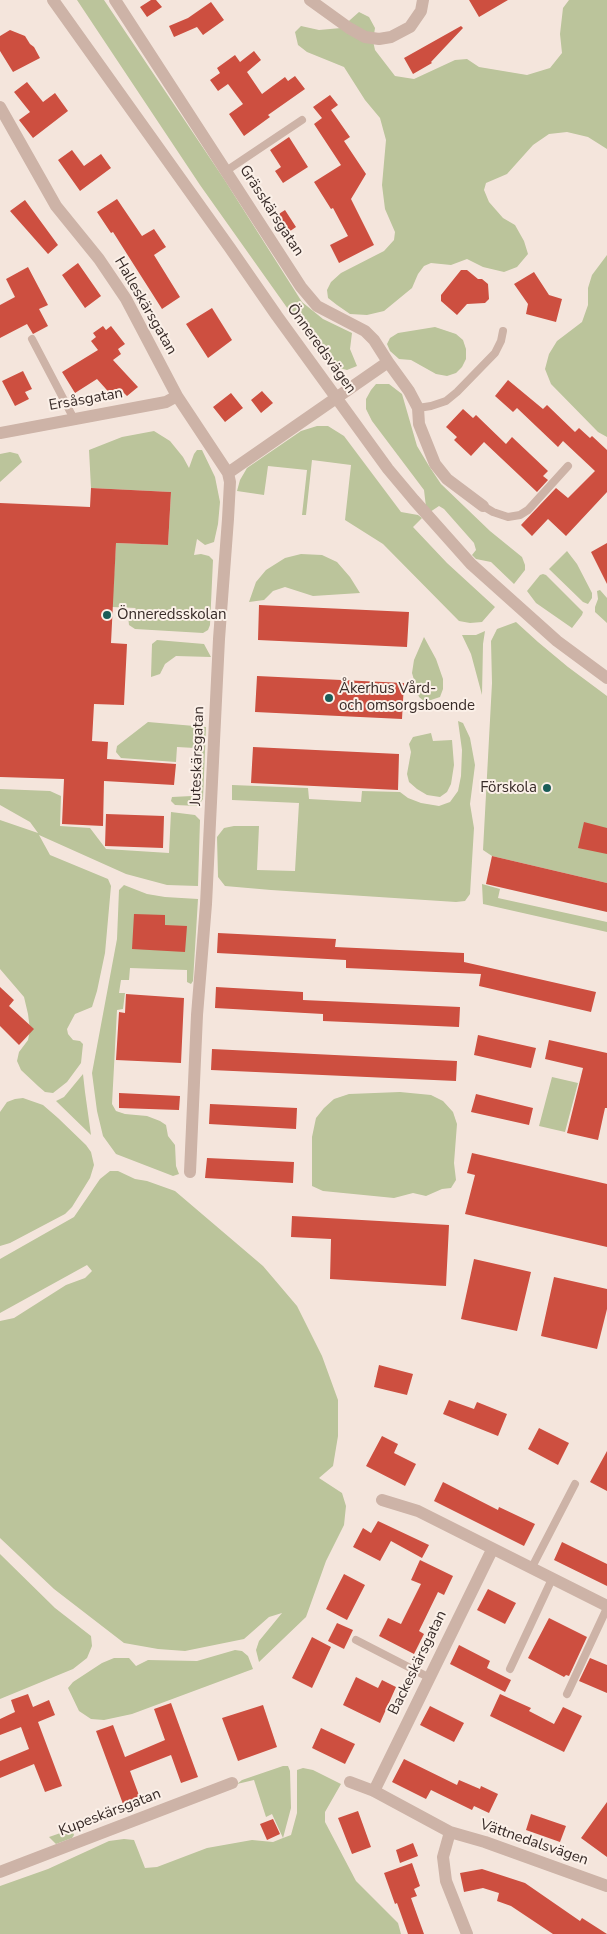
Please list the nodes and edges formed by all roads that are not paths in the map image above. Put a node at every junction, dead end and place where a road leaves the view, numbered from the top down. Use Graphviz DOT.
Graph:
graph roads {
  1 [pos="53,0"];
  2 [pos="115,0"];
  3 [pos="310,0"];
  4 [pos="424,0"];
  5 [pos="0,108"];
  6 [pos="302,120"];
  7 [pos="226,171"];
  8 [pos="503,331"];
  9 [pos="32,339"];
  10 [pos="388,362"];
  11 [pos="177,396"];
  12 [pos="336,399"];
  13 [pos="418,408"];
  14 [pos="74,419"];
  15 [pos="0,433"];
  16 [pos="568,466"];
  17 [pos="228,472"];
  18 [pos="483,506"];
  19 [pos="607,678"];
  20 [pos="190,1172"];
  21 [pos="575,1484"];
  22 [pos="382,1500"];
  23 [pos="492,1550"];
  24 [pos="531,1569"];
  25 [pos="552,1580"];
  26 [pos="607,1607"];
  27 [pos="356,1640"];
  28 [pos="510,1669"];
  29 [pos="428,1677"];
  30 [pos="567,1694"];
  31 [pos="350,1782"];
  32 [pos="232,1783"];
  33 [pos="374,1791"];
  34 [pos="450,1832"];
  35 [pos="0,1872"];
  36 [pos="607,1886"];
  37 [pos="467,1934"];
  1 -- 12 [label="street, Önneredsvägen"];
  2 -- 7 [label="street, Grässkärsgatan"];
  3 -- 4 [label="street"];
  5 -- 11 [label="street, Halleskärsgatan"];
  6 -- 7 [label="lane"];
  7 -- 10 [label="street, Grässkärsgatan"];
  8 -- 13 [label="lane"];
  9 -- 14 [label="lane"];
  10 -- 12 [label="street"];
  10 -- 13 [label="street, Grässkärsgatan"];
  11 -- 14 [label="street, Ersåsgatan"];
  11 -- 17 [label="street, Halleskärsgatan"];
  12 -- 17 [label="street"];
  12 -- 19 [label="street, Önneredsvägen"];
  13 -- 18 [label="street, Grässkärsgatan"];
  14 -- 15 [label="street, Ersåsgatan"];
  16 -- 18 [label="lane"];
  17 -- 20 [label="street, Juteskärsgatan"];
  21 -- 24 [label="lane"];
  22 -- 23 [label="street"];
  23 -- 24 [label="street"];
  23 -- 29 [label="street, Backeskärsgatan"];
  24 -- 25 [label="street"];
  25 -- 26 [label="street"];
  25 -- 28 [label="lane"];
  26 -- 30 [label="lane"];
  27 -- 29 [label="lane"];
  29 -- 33 [label="street, Backeskärsgatan"];
  31 -- 33 [label="street, Vättnedalsvägen"];
  32 -- 35 [label="street, Kupeskärsgatan"];
  33 -- 34 [label="street, Vättnedalsvägen"];
  34 -- 36 [label="street, Vättnedalsvägen"];
  34 -- 37 [label="street"];
}
